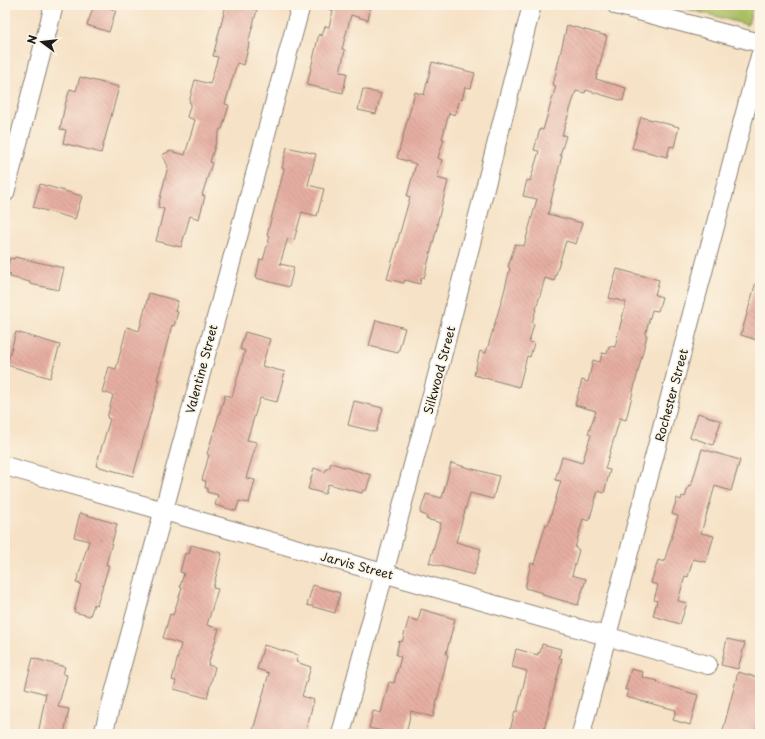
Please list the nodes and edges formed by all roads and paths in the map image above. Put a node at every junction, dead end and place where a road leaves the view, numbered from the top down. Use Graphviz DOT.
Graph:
graph roads {
  1 [pos="54,5"];
  2 [pos="301,5"];
  3 [pos="532,5"];
  4 [pos="616,5"];
  5 [pos="760,44"];
  6 [pos="760,56"];
  7 [pos="5,194"];
  8 [pos="5,466"];
  9 [pos="162,512"];
  10 [pos="385,573"];
  11 [pos="608,636"];
  12 [pos="708,665"];
  13 [pos="102,734"];
  14 [pos="341,734"];
  15 [pos="581,734"];
  1 -- 7 [label="street"];
  2 -- 9 [label="street, Valentine Street"];
  3 -- 10 [label="street, Silkwood Street"];
  4 -- 5 [label="street"];
  6 -- 11 [label="street, Rochester Street"];
  8 -- 9 [label="street, Jarvis Street"];
  9 -- 10 [label="street, Jarvis Street"];
  9 -- 13 [label="street, Valentine Street"];
  10 -- 11 [label="street, Jarvis Street"];
  10 -- 14 [label="street, Silkwood Street"];
  11 -- 12 [label="street, Jarvis Street"];
  11 -- 15 [label="street, Rochester Street"];
}
